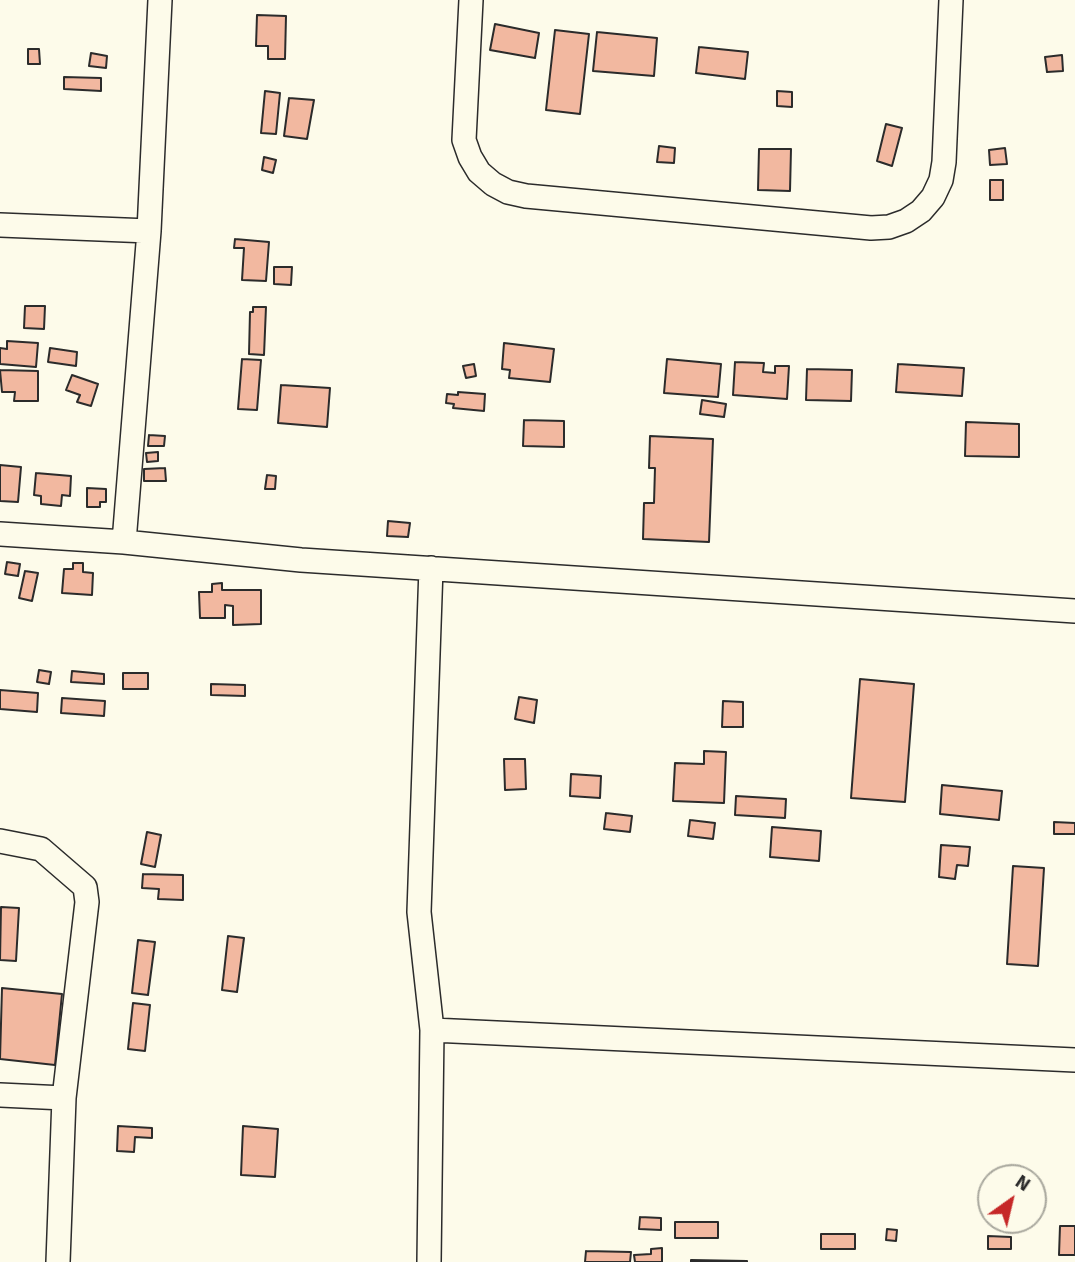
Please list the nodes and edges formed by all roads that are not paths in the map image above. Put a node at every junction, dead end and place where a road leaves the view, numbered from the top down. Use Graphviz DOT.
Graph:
graph roads {
  1 [pos="159,0"];
  2 [pos="471,0"];
  3 [pos="950,0"];
  4 [pos="0,225"];
  5 [pos="149,231"];
  6 [pos="0,534"];
  7 [pos="124,542"];
  8 [pos="431,568"];
  9 [pos="1075,611"];
  10 [pos="0,841"];
  11 [pos="432,1030"];
  12 [pos="1075,1060"];
  13 [pos="0,1095"];
  14 [pos="64,1098"];
  15 [pos="58,1262"];
  16 [pos="429,1262"];
  1 -- 5 [label="street"];
  2 -- 3 [label="street"];
  4 -- 5 [label="street"];
  5 -- 7 [label="street"];
  6 -- 7 [label="street"];
  7 -- 8 [label="street"];
  8 -- 9 [label="street"];
  8 -- 11 [label="street"];
  10 -- 14 [label="street"];
  11 -- 12 [label="street"];
  11 -- 16 [label="street"];
  13 -- 14 [label="street"];
  14 -- 15 [label="street"];
}
